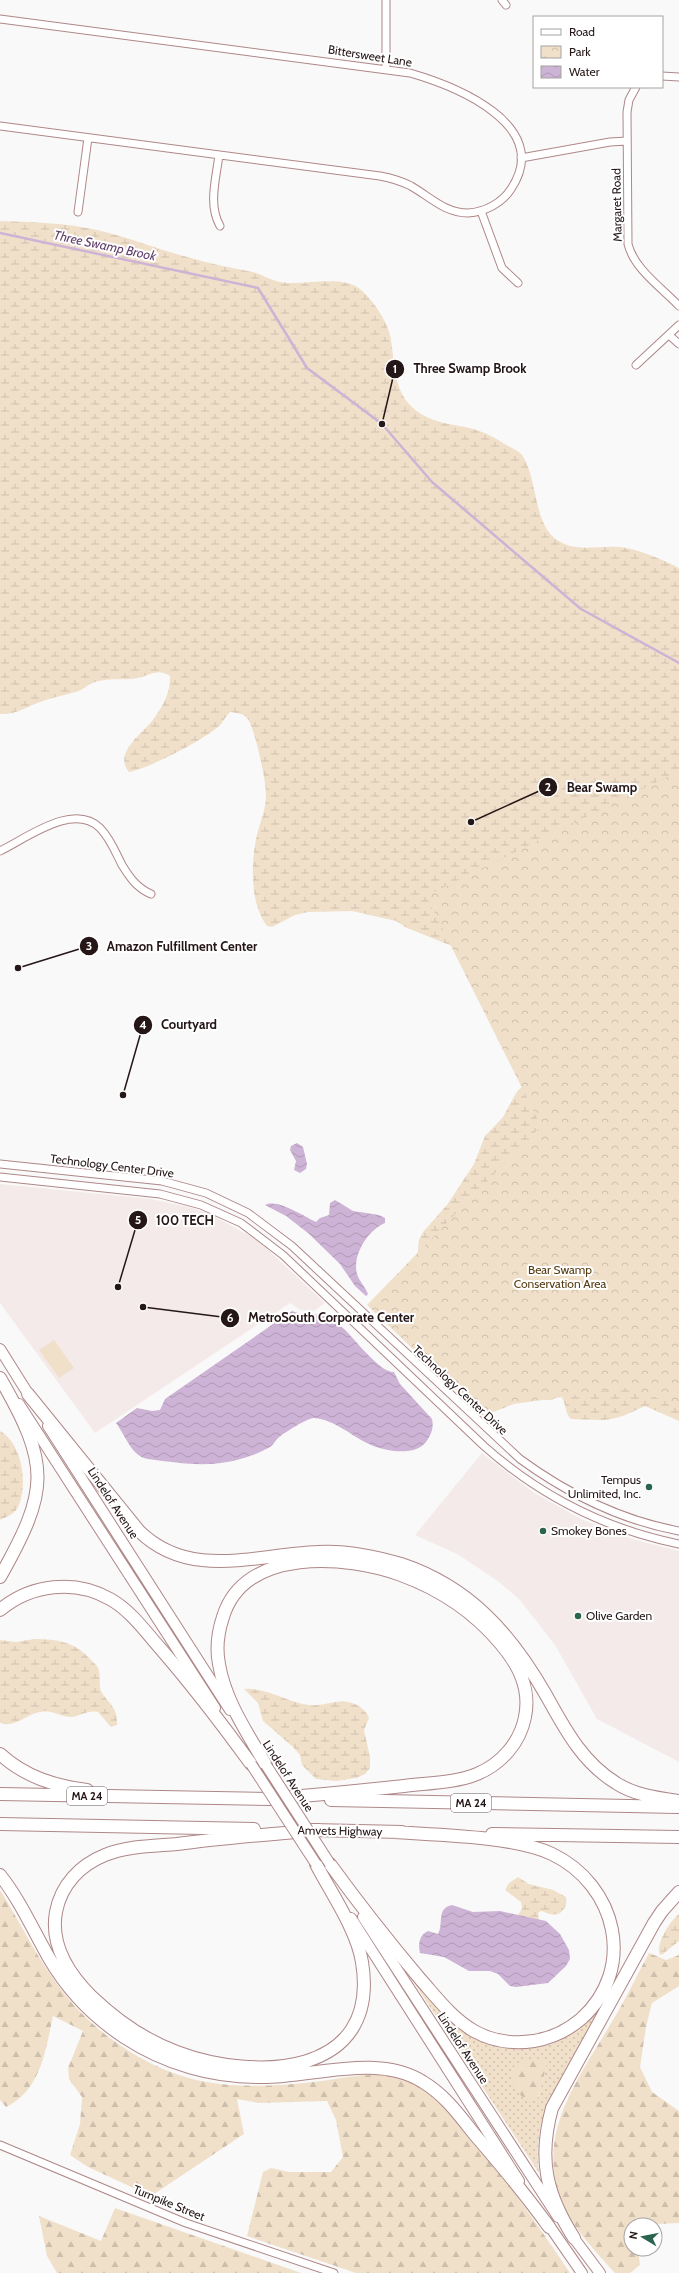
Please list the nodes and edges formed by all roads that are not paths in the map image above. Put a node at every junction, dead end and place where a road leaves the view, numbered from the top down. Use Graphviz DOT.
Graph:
graph roads {
  1 [pos="386,0"];
  2 [pos="0,19"];
  3 [pos="386,68"];
  4 [pos="663,76"];
  5 [pos="679,77"];
  6 [pos="636,88"];
  7 [pos="0,126"];
  8 [pos="88,138"];
  9 [pos="627,141"];
  10 [pos="219,155"];
  11 [pos="521,158"];
  12 [pos="481,211"];
  13 [pos="78,212"];
  14 [pos="220,226"];
  15 [pos="518,283"];
  16 [pos="679,306"];
  17 [pos="679,325"];
  18 [pos="669,335"];
  19 [pos="679,344"];
  20 [pos="636,365"];
  21 [pos="0,851"];
  22 [pos="151,894"];
  23 [pos="0,1164"];
  24 [pos="0,1177"];
  25 [pos="0,1348"];
  26 [pos="0,1377"];
  27 [pos="28,1394"];
  28 [pos="679,1531"];
  29 [pos="679,1544"];
  30 [pos="0,1577"];
  31 [pos="0,1610"];
  32 [pos="0,1754"];
  33 [pos="251,1764"];
  34 [pos="266,1766"];
  35 [pos="0,1794"];
  36 [pos="174,1797"];
  37 [pos="262,1799"];
  38 [pos="679,1801"];
  39 [pos="679,1807"];
  40 [pos="0,1824"];
  41 [pos="319,1830"];
  42 [pos="394,1832"];
  43 [pos="679,1837"];
  44 [pos="316,1864"];
  45 [pos="330,1864"];
  46 [pos="0,1875"];
  47 [pos="679,1892"];
  48 [pos="0,2145"];
  49 [pos="549,2226"];
  50 [pos="574,2238"];
  51 [pos="334,2273"];
  52 [pos="582,2273"];
  53 [pos="600,2273"];
  1 -- 3 [label="street"];
  2 -- 3 [label="street, Bittersweet Lane"];
  3 -- 11 [label="street, Bittersweet Lane"];
  4 -- 5 [label="street"];
  6 -- 9 [label="street, Margaret Road"];
  7 -- 8 [label="street, Bittersweet Lane"];
  8 -- 10 [label="street, Bittersweet Lane"];
  8 -- 13 [label="street"];
  9 -- 11 [label="street"];
  9 -- 16 [label="street, Margaret Road"];
  10 -- 12 [label="street, Bittersweet Lane"];
  10 -- 14 [label="street"];
  11 -- 12 [label="street, Bittersweet Lane"];
  12 -- 15 [label="street"];
  17 -- 18 [label="street"];
  18 -- 19 [label="street"];
  18 -- 20 [label="street"];
  21 -- 22 [label="street"];
  23 -- 28 [label="street, Technology Center Drive"];
  24 -- 29 [label="street, Technology Center Drive"];
  25 -- 27 [label="main road, Lindelof Avenue"];
  26 -- 30 [label="highway"];
  26 -- 33 [label="main road, Lindelof Avenue"];
  27 -- 34 [label="main road, Lindelof Avenue"];
  27 -- 38 [label="highway"];
  31 -- 33 [label="highway"];
  32 -- 36 [label="highway"];
  33 -- 44 [label="main road, Lindelof Avenue, bridge"];
  34 -- 37 [label="highway"];
  34 -- 45 [label="main road, Lindelof Avenue, bridge"];
  35 -- 36 [label="highway, MA 24"];
  36 -- 37 [label="highway, MA 24"];
  37 -- 39 [label="highway, MA 24"];
  40 -- 41 [label="highway, Amvets Highway"];
  41 -- 42 [label="highway, Amvets Highway"];
  41 -- 44 [label="highway"];
  42 -- 43 [label="highway, Amvets Highway"];
  42 -- 45 [label="highway"];
  44 -- 49 [label="main road, Lindelof Avenue"];
  45 -- 50 [label="main road, Lindelof Avenue"];
  46 -- 49 [label="highway"];
  47 -- 50 [label="highway"];
  48 -- 51 [label="street, Turnpike Street"];
  49 -- 52 [label="main road, Lindelof Avenue"];
  50 -- 53 [label="main road, Lindelof Avenue"];
}
